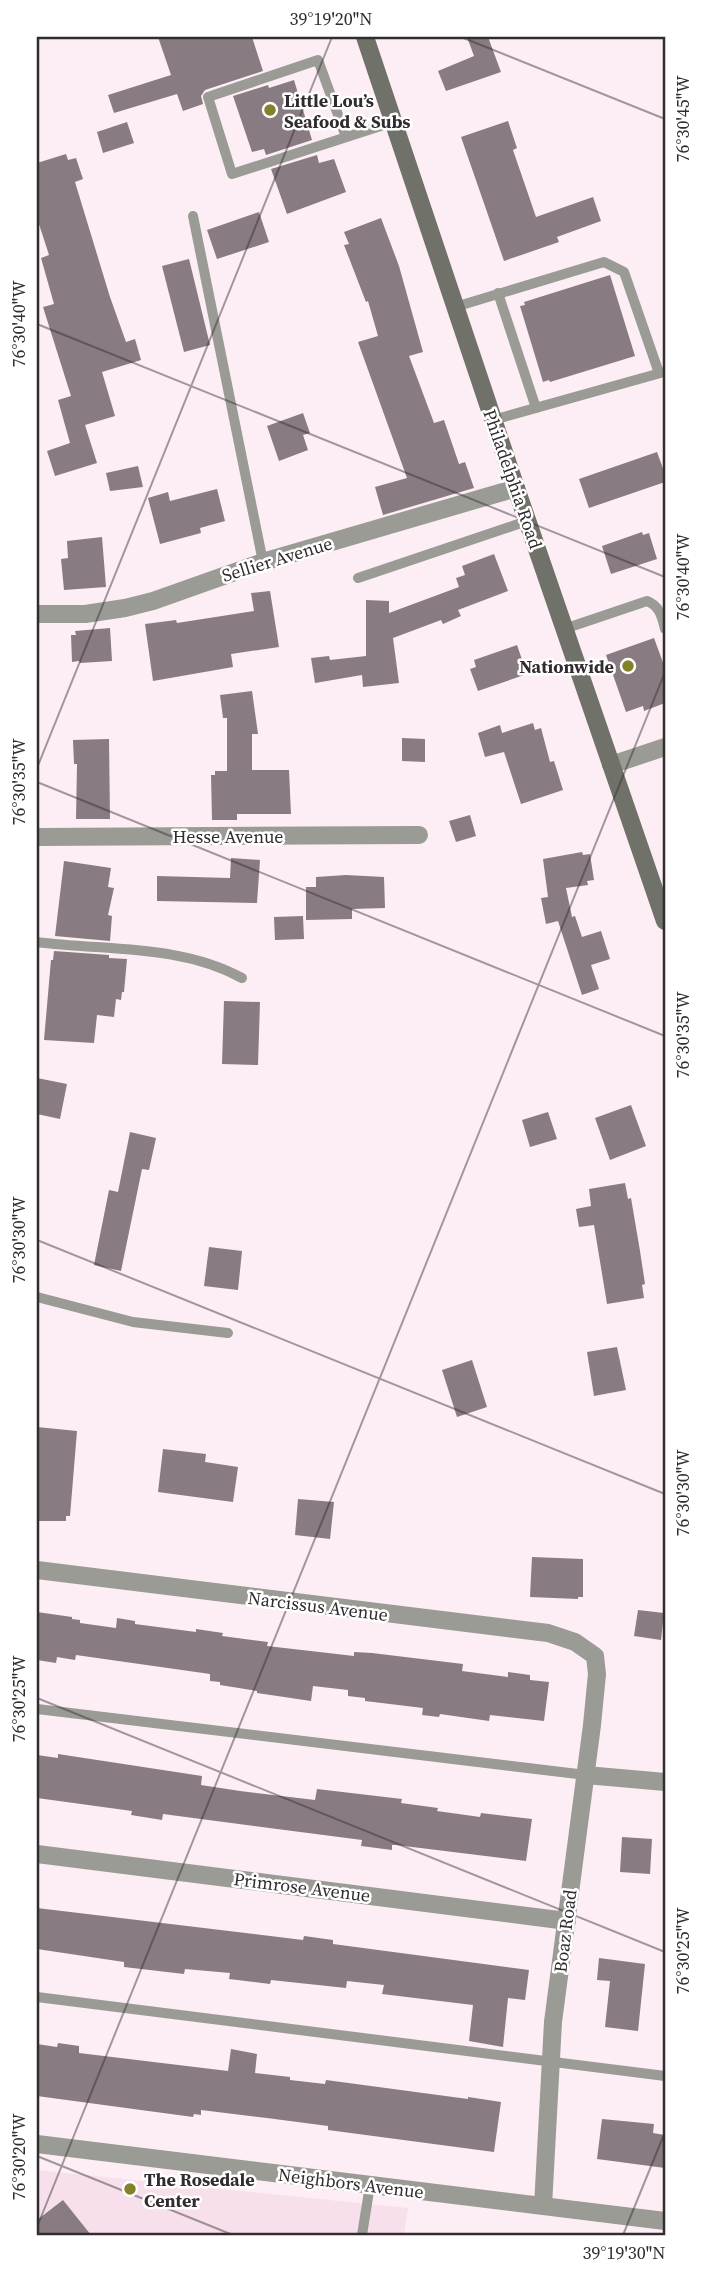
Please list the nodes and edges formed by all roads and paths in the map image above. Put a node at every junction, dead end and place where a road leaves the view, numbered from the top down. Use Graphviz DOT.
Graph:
graph roads {
  1 [pos="365,37"];
  2 [pos="393,122"];
  3 [pos="346,137"];
  4 [pos="193,216"];
  5 [pos="498,293"];
  6 [pos="455,307"];
  7 [pos="662,372"];
  8 [pos="536,408"];
  9 [pos="493,421"];
  10 [pos="516,488"];
  11 [pos="527,521"];
  12 [pos="263,562"];
  13 [pos="358,578"];
  14 [pos="37,614"];
  15 [pos="564,629"];
  16 [pos="665,629"];
  17 [pos="665,747"];
  18 [pos="611,765"];
  19 [pos="419,835"];
  20 [pos="37,837"];
  21 [pos="665,920"];
  22 [pos="37,942"];
  23 [pos="242,978"];
  24 [pos="37,1297"];
  25 [pos="228,1333"];
  26 [pos="37,1570"];
  27 [pos="594,1656"];
  28 [pos="37,1709"];
  29 [pos="586,1775"];
  30 [pos="665,1782"];
  31 [pos="37,1854"];
  32 [pos="567,1921"];
  33 [pos="37,1997"];
  34 [pos="551,2062"];
  35 [pos="665,2076"];
  36 [pos="37,2144"];
  37 [pos="370,2185"];
  38 [pos="543,2206"];
  39 [pos="665,2221"];
  40 [pos="362,2235"];
  1 -- 2 [label="main road, Philadelphia Road"];
  2 -- 3 [label="lane"];
  2 -- 6 [label="main road, Philadelphia Road"];
  3 -- 3 [label="lane"];
  4 -- 12 [label="lane"];
  5 -- 6 [label="lane"];
  5 -- 7 [label="lane"];
  5 -- 8 [label="lane"];
  6 -- 9 [label="main road, Philadelphia Road"];
  7 -- 8 [label="lane"];
  8 -- 9 [label="lane"];
  9 -- 10 [label="main road, Philadelphia Road"];
  10 -- 11 [label="main road, Philadelphia Road"];
  10 -- 12 [label="street, Sellier Avenue"];
  11 -- 13 [label="lane"];
  11 -- 15 [label="main road, Philadelphia Road"];
  12 -- 14 [label="street, Sellier Avenue"];
  15 -- 16 [label="lane"];
  15 -- 18 [label="main road, Philadelphia Road"];
  17 -- 18 [label="street"];
  18 -- 21 [label="main road, Philadelphia Road"];
  19 -- 20 [label="street, Hesse Avenue"];
  22 -- 23 [label="lane"];
  24 -- 25 [label="lane"];
  26 -- 27 [label="street, Narcissus Avenue"];
  27 -- 29 [label="street, Boaz Road"];
  28 -- 29 [label="lane"];
  29 -- 30 [label="street"];
  29 -- 32 [label="street, Boaz Road"];
  31 -- 32 [label="street, Primrose Avenue"];
  32 -- 34 [label="street, Boaz Road"];
  33 -- 34 [label="lane"];
  34 -- 35 [label="lane"];
  34 -- 38 [label="street, Boaz Road"];
  36 -- 37 [label="street, Neighbors Avenue"];
  37 -- 38 [label="street, Neighbors Avenue"];
  37 -- 40 [label="lane"];
  38 -- 39 [label="street, Neighbors Avenue"];
}
